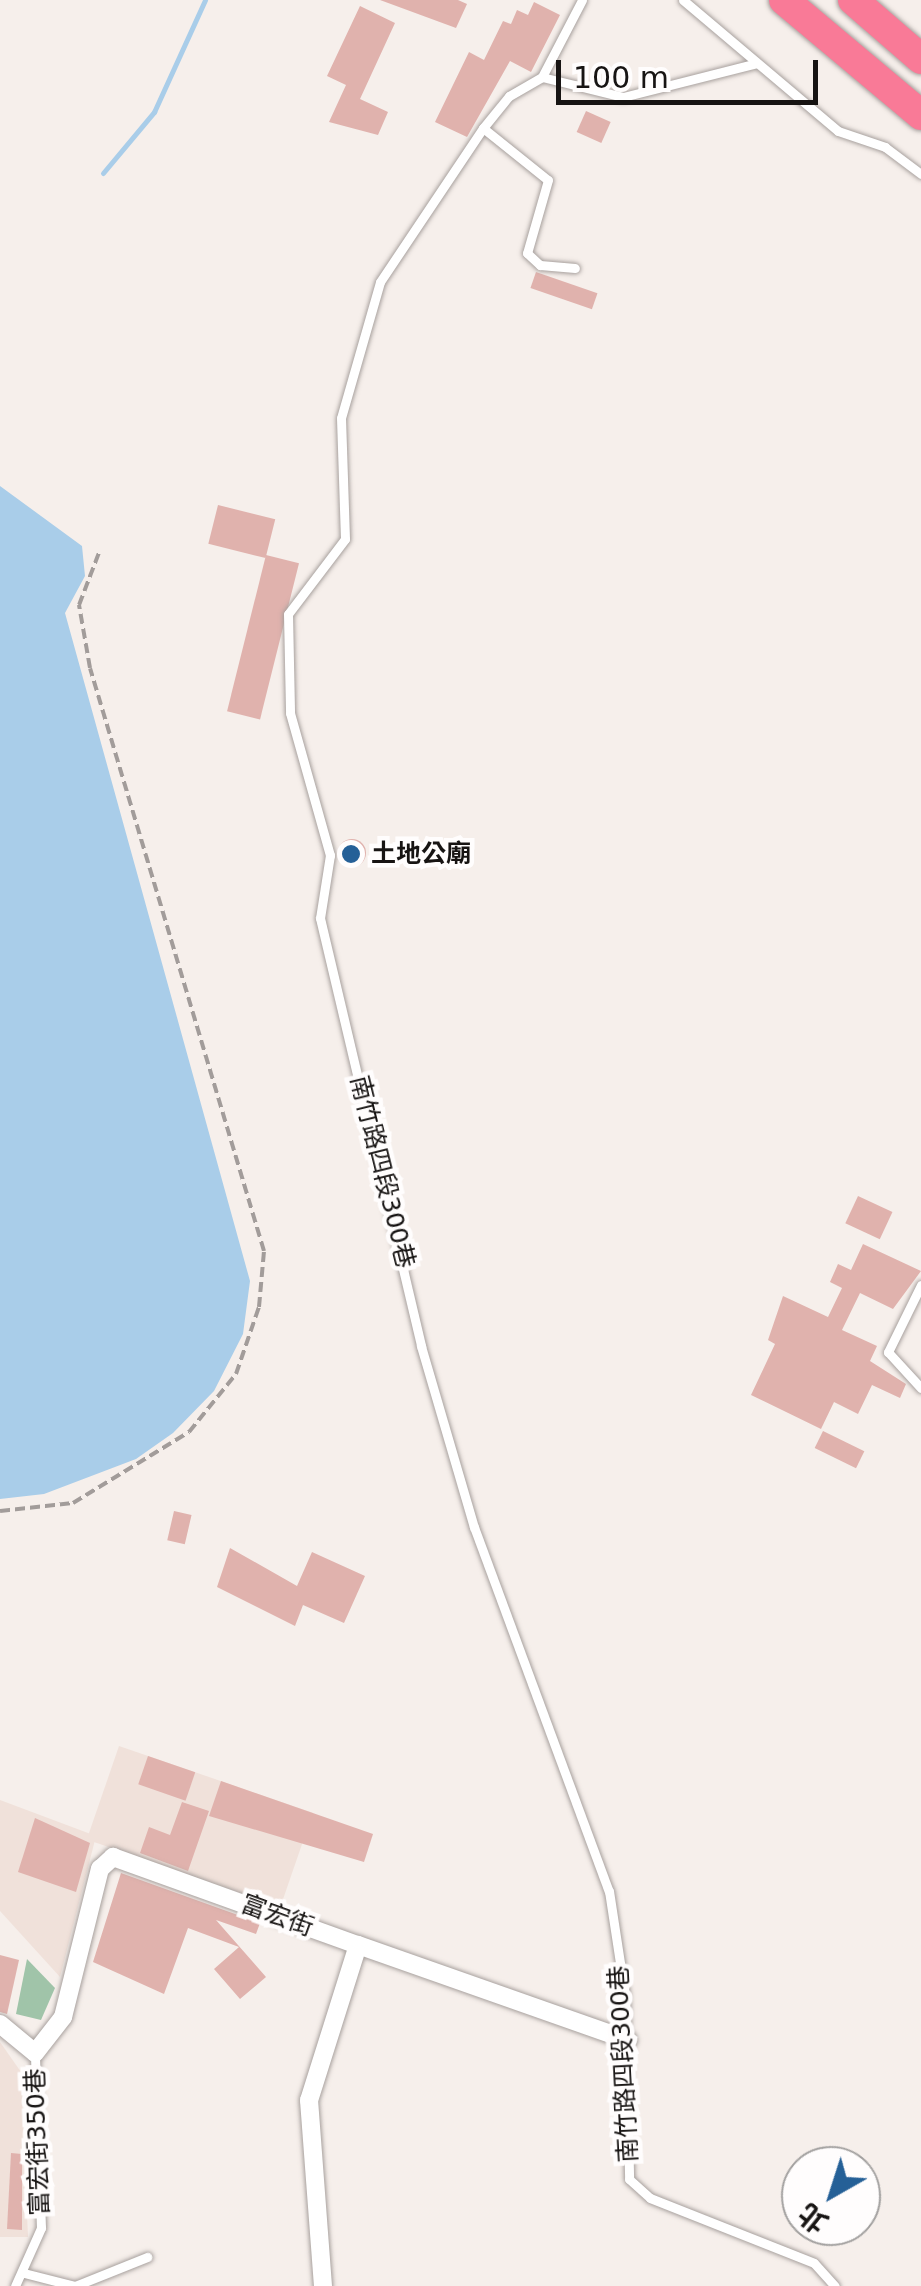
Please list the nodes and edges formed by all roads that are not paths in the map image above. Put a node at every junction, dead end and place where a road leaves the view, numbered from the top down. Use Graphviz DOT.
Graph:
graph roads {
  1 [pos="582,0"];
  2 [pos="683,0"];
  3 [pos="784,0"];
  4 [pos="854,0"];
  5 [pos="921,60"];
  6 [pos="757,62"];
  7 [pos="542,77"];
  8 [pos="921,115"];
  9 [pos="483,128"];
  10 [pos="921,174"];
  11 [pos="575,268"];
  12 [pos="921,1285"];
  13 [pos="921,1388"];
  14 [pos="358,1945"];
  15 [pos="0,2024"];
  16 [pos="628,2040"];
  17 [pos="35,2052"];
  18 [pos="147,2257"];
  19 [pos="24,2272"];
  20 [pos="15,2286"];
  21 [pos="75,2286"];
  22 [pos="323,2286"];
  23 [pos="835,2286"];
  1 -- 7 [label="lane, 南竹路四段300巷"];
  2 -- 6 [label="lane"];
  3 -- 8 [label="highway"];
  4 -- 5 [label="highway"];
  6 -- 7 [label="lane"];
  6 -- 10 [label="lane"];
  7 -- 9 [label="lane, 南竹路四段300巷"];
  9 -- 11 [label="lane"];
  9 -- 16 [label="lane, 南竹路四段300巷"];
  12 -- 13 [label="lane"];
  14 -- 16 [label="street"];
  14 -- 17 [label="street, 富宏街"];
  14 -- 22 [label="street"];
  15 -- 17 [label="street"];
  16 -- 23 [label="lane, 南竹路四段300巷"];
  17 -- 19 [label="lane, 富宏街350巷"];
  18 -- 21 [label="lane"];
  19 -- 20 [label="lane, 富宏街350巷"];
  19 -- 21 [label="lane"];
}
